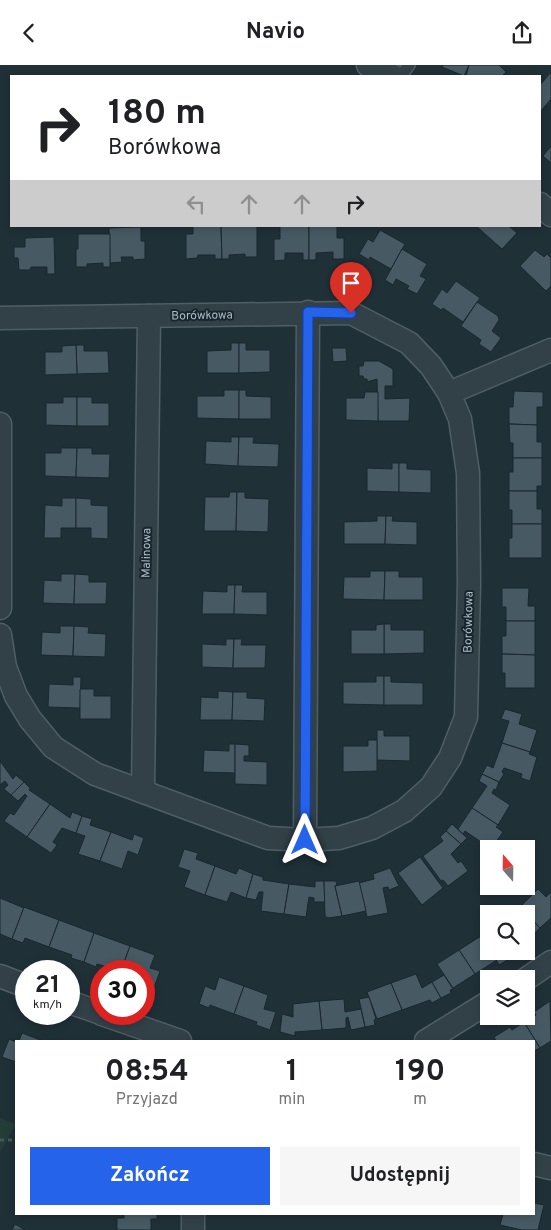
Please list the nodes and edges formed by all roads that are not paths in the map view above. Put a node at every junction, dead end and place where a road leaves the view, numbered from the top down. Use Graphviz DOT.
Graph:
graph roads {
  1 [pos="368,65"];
  2 [pos="391,75"];
  3 [pos="541,205"];
  4 [pos="551,215"];
  5 [pos="308,312"];
  6 [pos="149,316"];
  7 [pos="0,317"];
  8 [pos="551,350"];
  9 [pos="449,393"];
  10 [pos="0,424"];
  11 [pos="0,608"];
  12 [pos="0,635"];
  13 [pos="143,791"];
  14 [pos="305,840"];
  15 [pos="551,962"];
  16 [pos="535,973"];
  17 [pos="0,976"];
  18 [pos="15,982"];
  19 [pos="480,1008"];
  20 [pos="134,1025"];
  21 [pos="177,1040"];
  22 [pos="428,1040"];
  23 [pos="535,1164"];
  24 [pos="551,1168"];
  25 [pos="193,1215"];
  26 [pos="193,1230"];
  1 -- 2 [label="street"];
  3 -- 4 [label="street"];
  5 -- 6 [label="street, Borówkowa"];
  5 -- 9 [label="street, Borówkowa"];
  5 -- 14 [label="street"];
  6 -- 7 [label="street, Borówkowa"];
  6 -- 13 [label="street, Malinowa"];
  8 -- 9 [label="street"];
  9 -- 14 [label="street, Borówkowa"];
  10 -- 11 [label="street"];
  12 -- 13 [label="street, Borówkowa"];
  13 -- 14 [label="street, Borówkowa"];
  15 -- 16 [label="street"];
  17 -- 18 [label="street"];
  19 -- 22 [label="street"];
  20 -- 21 [label="street"];
  23 -- 24 [label="street"];
  25 -- 26 [label="street"];
}
